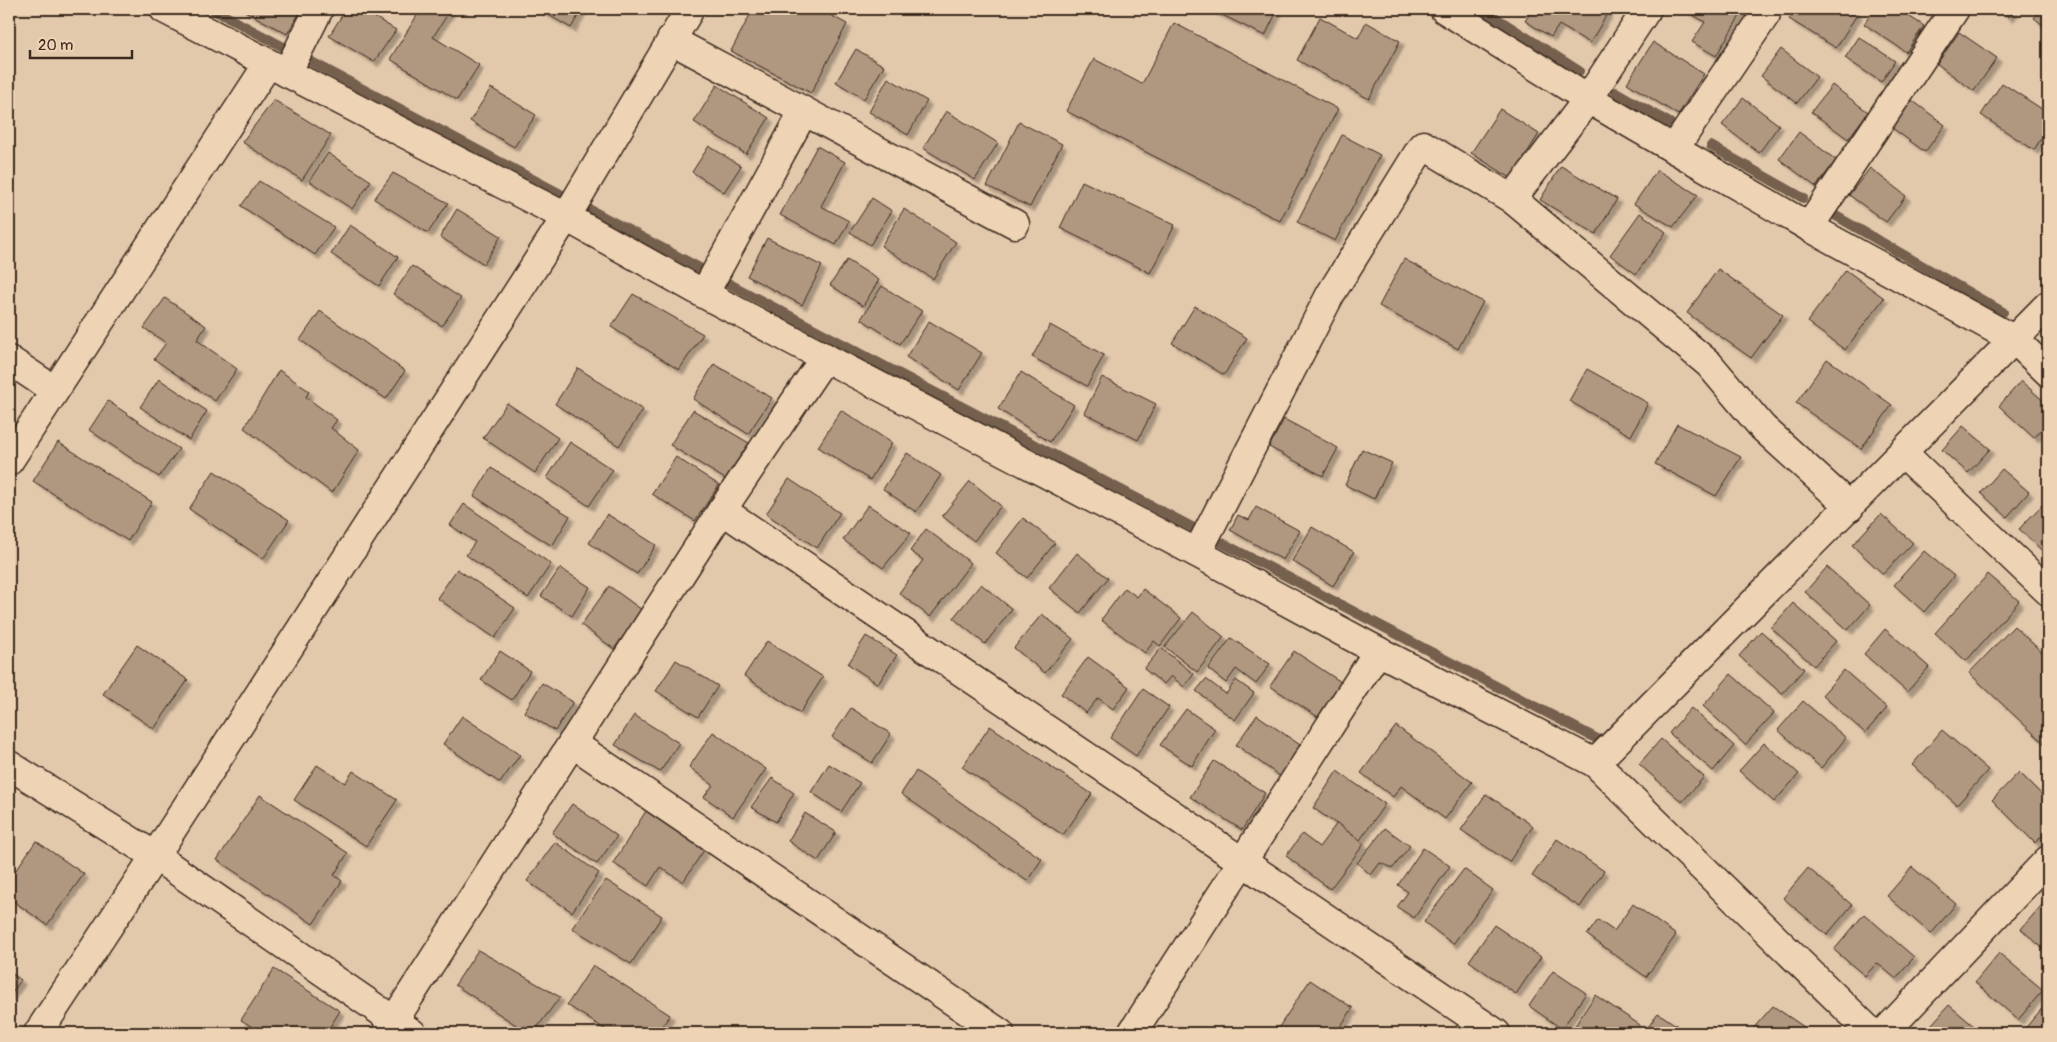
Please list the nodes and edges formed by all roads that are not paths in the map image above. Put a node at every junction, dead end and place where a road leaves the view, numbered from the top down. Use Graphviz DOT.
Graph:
graph roads {
  1 [pos="164,9"];
  2 [pos="319,9"];
  3 [pos="690,9"];
  4 [pos="1444,9"];
  5 [pos="1647,9"];
  6 [pos="1955,9"];
  7 [pos="1766,14"];
  8 [pos="671,40"];
  9 [pos="278,68"];
  10 [pos="1588,99"];
  11 [pos="804,111"];
  12 [pos="1674,149"];
  13 [pos="1512,199"];
  14 [pos="566,217"];
  15 [pos="1015,224"];
  16 [pos="1809,227"];
  17 [pos="704,294"];
  18 [pos="2048,306"];
  19 [pos="2016,340"];
  20 [pos="825,357"];
  21 [pos="9,360"];
  22 [pos="2048,372"];
  23 [pos="54,390"];
  24 [pos="1903,453"];
  25 [pos="9,461"];
  26 [pos="1850,507"];
  27 [pos="722,510"];
  28 [pos="1197,553"];
  29 [pos="2048,591"];
  30 [pos="1378,651"];
  31 [pos="572,743"];
  32 [pos="1595,763"];
  33 [pos="9,765"];
  34 [pos="155,856"];
  35 [pos="2048,860"];
  36 [pos="1242,861"];
  37 [pos="397,1029"];
  38 [pos="38,1033"];
  39 [pos="1000,1033"];
  40 [pos="1132,1033"];
  41 [pos="1496,1033"];
  42 [pos="1872,1033"];
  43 [pos="1884,1033"];
  1 -- 9 [label="street"];
  2 -- 9 [label="street"];
  3 -- 8 [label="street"];
  4 -- 10 [label="street"];
  5 -- 10 [label="street"];
  6 -- 16 [label="street"];
  7 -- 12 [label="street"];
  8 -- 11 [label="street"];
  8 -- 14 [label="street"];
  9 -- 14 [label="street"];
  9 -- 23 [label="street"];
  10 -- 12 [label="street"];
  10 -- 13 [label="street"];
  11 -- 15 [label="street"];
  11 -- 17 [label="street"];
  12 -- 16 [label="street"];
  13 -- 26 [label="street"];
  13 -- 28 [label="street"];
  14 -- 17 [label="street"];
  14 -- 34 [label="street"];
  16 -- 19 [label="street"];
  17 -- 20 [label="street"];
  18 -- 19 [label="street"];
  19 -- 22 [label="street"];
  19 -- 24 [label="street"];
  20 -- 27 [label="street"];
  20 -- 28 [label="street"];
  21 -- 23 [label="street"];
  23 -- 25 [label="street"];
  24 -- 26 [label="street"];
  24 -- 29 [label="street"];
  26 -- 32 [label="street"];
  27 -- 31 [label="street"];
  27 -- 36 [label="street"];
  28 -- 30 [label="street"];
  30 -- 32 [label="street"];
  30 -- 36 [label="street"];
  31 -- 37 [label="street"];
  31 -- 39 [label="street"];
  32 -- 42 [label="street"];
  33 -- 34 [label="street"];
  34 -- 37 [label="street"];
  34 -- 38 [label="street"];
  35 -- 43 [label="street"];
  36 -- 40 [label="street"];
  36 -- 41 [label="street"];
}
